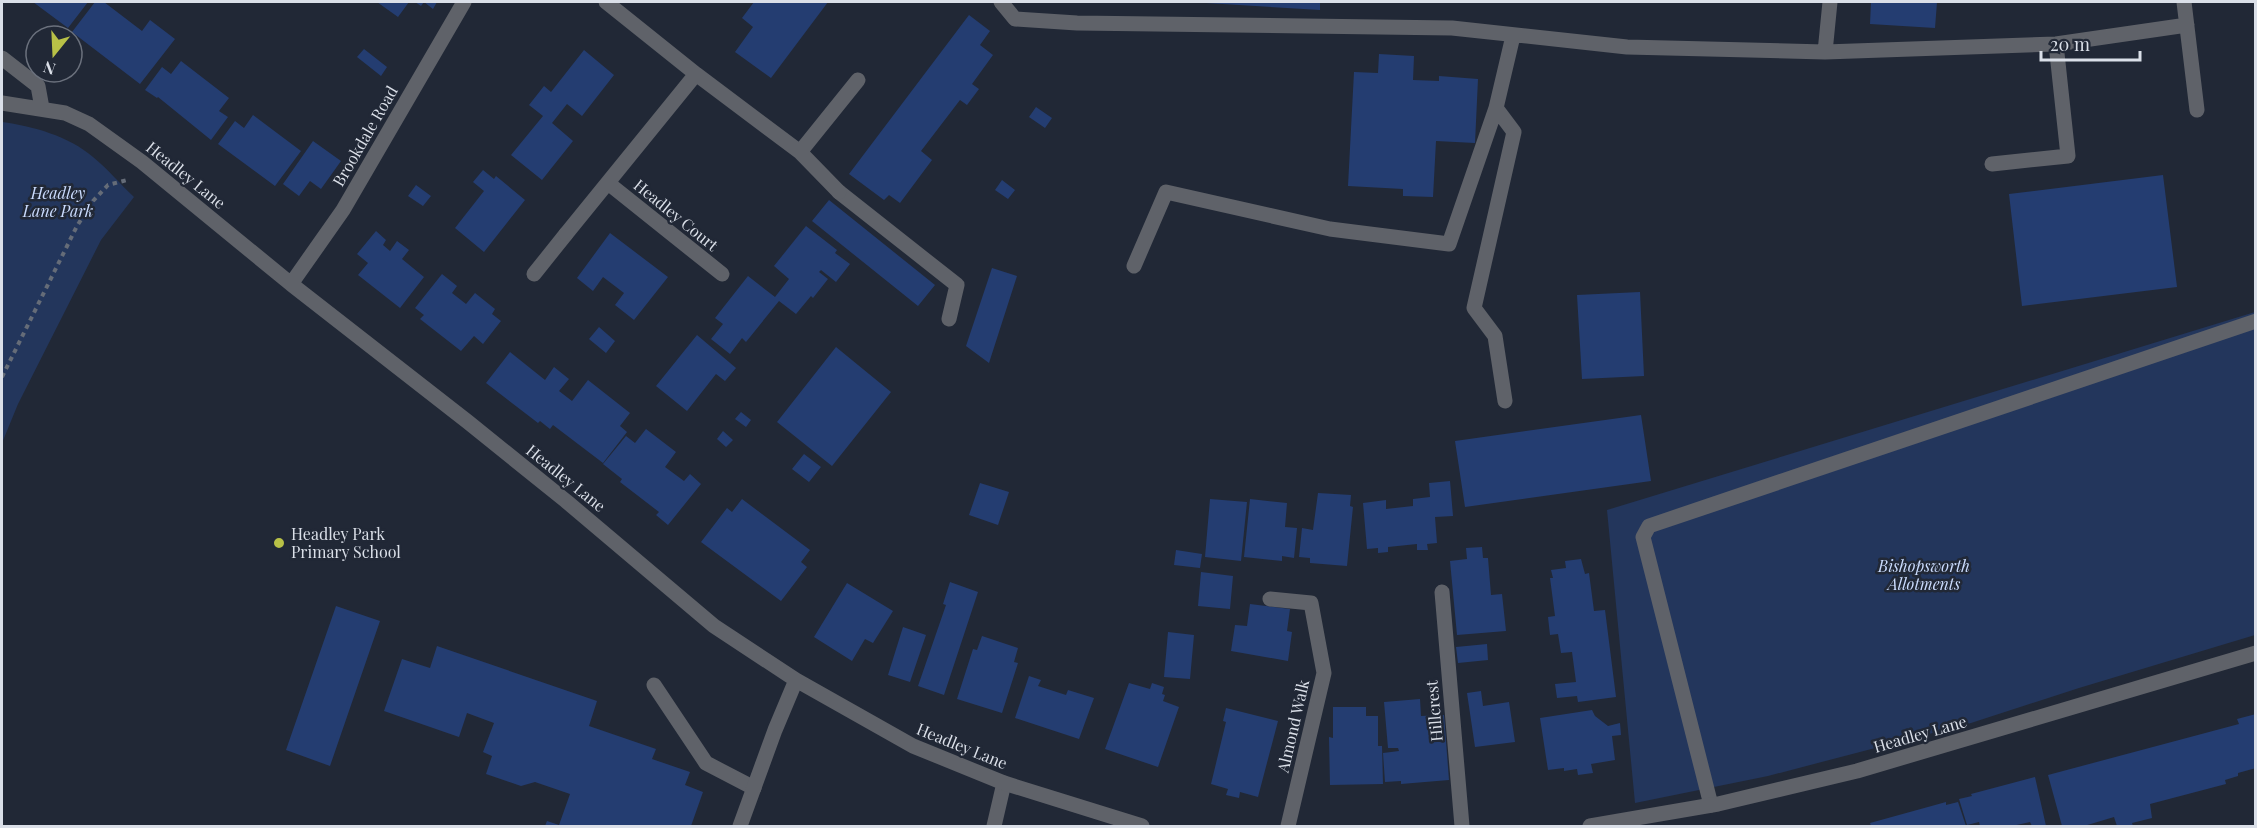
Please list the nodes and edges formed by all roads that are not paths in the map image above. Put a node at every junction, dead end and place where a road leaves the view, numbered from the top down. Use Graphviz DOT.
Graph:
graph roads {
  1 [pos="464,2"];
  2 [pos="606,2"];
  3 [pos="1001,2"];
  4 [pos="1830,2"];
  5 [pos="2184,2"];
  6 [pos="2187,25"];
  7 [pos="1513,36"];
  8 [pos="2056,44"];
  9 [pos="1825,52"];
  10 [pos="2,58"];
  11 [pos="696,74"];
  12 [pos="858,80"];
  13 [pos="2,103"];
  14 [pos="42,108"];
  15 [pos="1496,108"];
  16 [pos="2197,110"];
  17 [pos="800,152"];
  18 [pos="1992,164"];
  19 [pos="608,183"];
  20 [pos="1134,266"];
  21 [pos="534,274"];
  22 [pos="722,274"];
  23 [pos="291,284"];
  24 [pos="949,319"];
  25 [pos="2256,321"];
  26 [pos="1504,401"];
  27 [pos="1442,592"];
  28 [pos="1270,599"];
  29 [pos="2256,653"];
  30 [pos="796,680"];
  31 [pos="654,685"];
  32 [pos="1004,783"];
  33 [pos="754,788"];
  34 [pos="1711,805"];
  35 [pos="740,826"];
  36 [pos="994,826"];
  37 [pos="1142,826"];
  38 [pos="1288,826"];
  39 [pos="1462,826"];
  40 [pos="1590,826"];
  1 -- 23 [label="street, Brookdale Road"];
  2 -- 11 [label="street"];
  3 -- 7 [label="street"];
  4 -- 9 [label="street"];
  5 -- 6 [label="street"];
  6 -- 8 [label="street"];
  6 -- 16 [label="street"];
  7 -- 9 [label="street"];
  7 -- 15 [label="street"];
  8 -- 9 [label="street"];
  8 -- 18 [label="street"];
  10 -- 14 [label="street"];
  11 -- 17 [label="street"];
  11 -- 19 [label="street, Headley Court"];
  12 -- 17 [label="street"];
  13 -- 14 [label="street, Headley Lane"];
  14 -- 23 [label="street, Headley Lane"];
  15 -- 20 [label="street"];
  15 -- 26 [label="street"];
  17 -- 24 [label="street"];
  19 -- 21 [label="street, Headley Court"];
  19 -- 22 [label="street, Headley Court"];
  23 -- 30 [label="street, Headley Lane"];
  25 -- 34 [label="street"];
  27 -- 39 [label="street, Hillcrest"];
  28 -- 38 [label="street, Almond Walk"];
  29 -- 34 [label="street, Headley Lane"];
  30 -- 32 [label="street, Headley Lane"];
  30 -- 33 [label="street"];
  31 -- 33 [label="street"];
  32 -- 36 [label="street"];
  32 -- 37 [label="street, Headley Lane"];
  33 -- 35 [label="street"];
  34 -- 40 [label="street, Headley Lane"];
}
